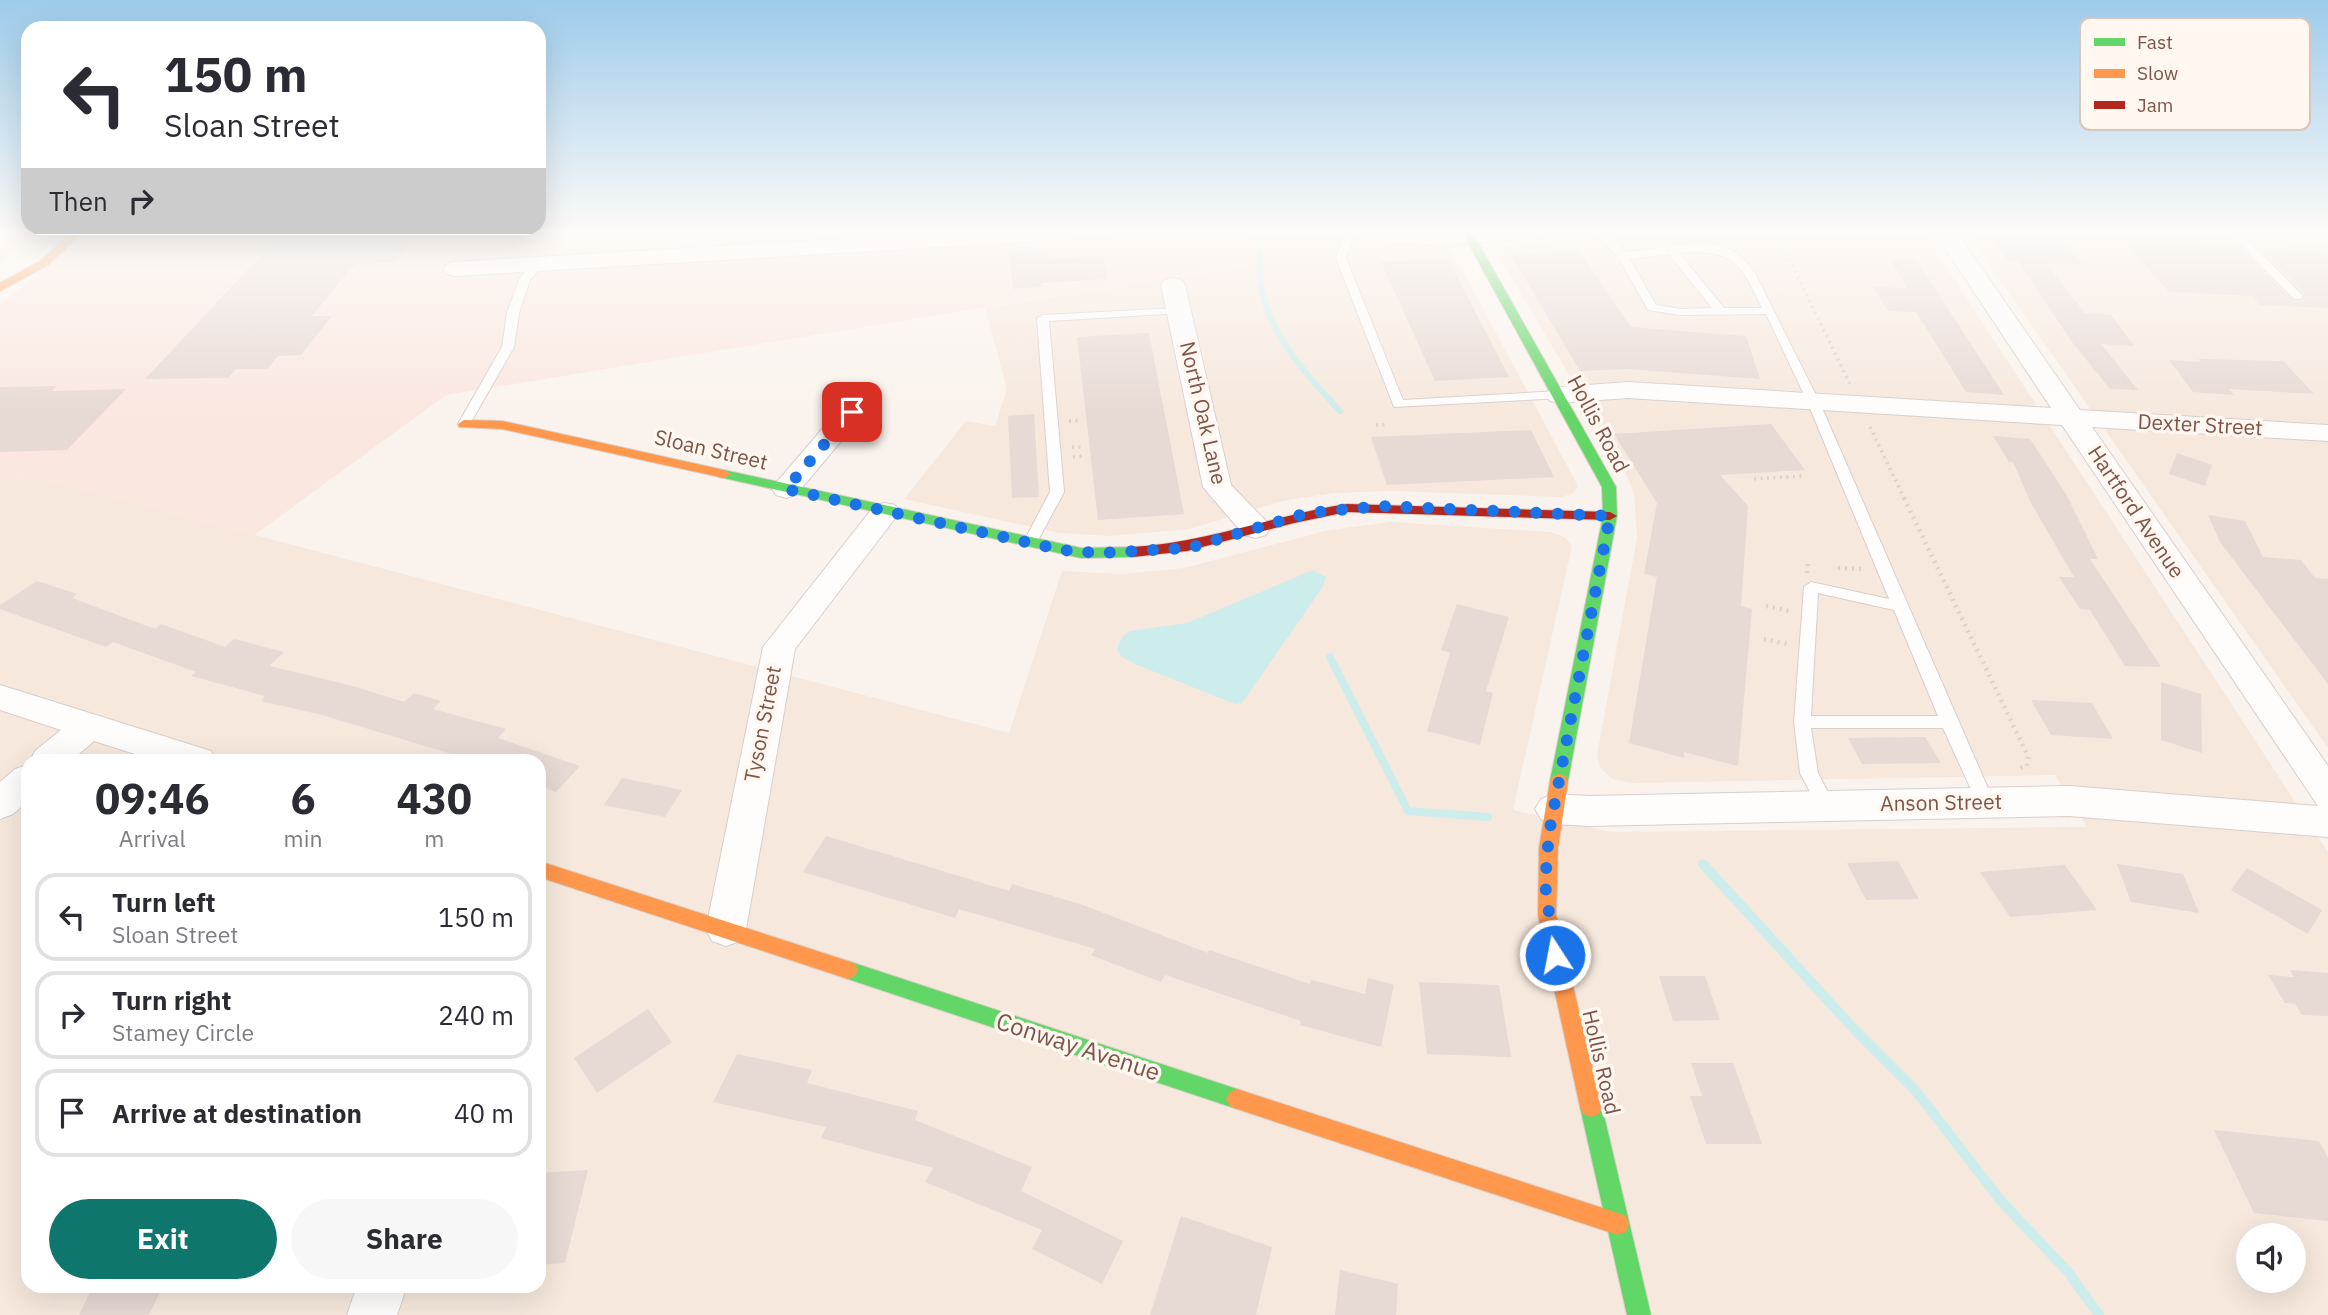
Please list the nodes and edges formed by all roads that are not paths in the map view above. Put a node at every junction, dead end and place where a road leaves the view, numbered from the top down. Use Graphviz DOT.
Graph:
graph roads {
  1 [pos="521,291"];
  2 [pos="1353,291"];
  3 [pos="1500,291"];
  4 [pos="1643,291"];
  5 [pos="1704,291"];
  6 [pos="1758,291"];
  7 [pos="1986,291"];
  8 [pos="2292,291"];
  9 [pos="2298,297"];
  10 [pos="1176,298"];
  11 [pos="1769,311"];
  12 [pos="1721,312"];
  13 [pos="868,393"];
  14 [pos="1559,395"];
  15 [pos="1813,401"];
  16 [pos="2072,418"];
  17 [pos="464,424"];
  18 [pos="2328,433"];
  19 [pos="786,489"];
  20 [pos="885,512"];
  21 [pos="1610,516"];
  22 [pos="1255,528"];
  23 [pos="1030,543"];
  24 [pos="1900,606"];
  25 [pos="0,697"];
  26 [pos="1802,722"];
  27 [pos="1949,722"];
  28 [pos="88,726"];
  29 [pos="56,754"];
  30 [pos="176,754"];
  31 [pos="21,785"];
  32 [pos="2328,795"];
  33 [pos="1985,802"];
  34 [pos="0,804"];
  35 [pos="1826,806"];
  36 [pos="1553,809"];
  37 [pos="2328,822"];
  38 [pos="546,871"];
  39 [pos="726,929"];
  40 [pos="1618,1224"];
  41 [pos="380,1293"];
  42 [pos="372,1315"];
  43 [pos="1639,1315"];
  1 -- 17 [label="lane"];
  2 -- 14 [label="lane"];
  3 -- 14 [label="street, Hollis Road"];
  4 -- 12 [label="lane"];
  5 -- 12 [label="lane"];
  6 -- 11 [label="lane"];
  7 -- 16 [label="street, Hartford Avenue"];
  8 -- 9 [label="lane"];
  10 -- 22 [label="street, North Oak Lane"];
  10 -- 23 [label="lane"];
  11 -- 12 [label="lane"];
  11 -- 15 [label="lane"];
  13 -- 19 [label="street"];
  14 -- 15 [label="street, Dexter Street"];
  14 -- 21 [label="street, Hollis Road"];
  15 -- 16 [label="street, Dexter Street"];
  15 -- 24 [label="lane"];
  16 -- 18 [label="street, Dexter Street"];
  16 -- 32 [label="street, Hartford Avenue"];
  17 -- 19 [label="street, Sloan Street"];
  19 -- 20 [label="street, Sloan Street"];
  20 -- 23 [label="street, Sloan Street"];
  20 -- 39 [label="street, Tyson Street"];
  21 -- 22 [label="street, Sloan Street"];
  21 -- 36 [label="street, Hollis Road"];
  22 -- 23 [label="street, Sloan Street"];
  24 -- 26 [label="lane"];
  24 -- 27 [label="lane"];
  25 -- 28 [label="street"];
  26 -- 27 [label="lane"];
  26 -- 35 [label="lane"];
  27 -- 33 [label="lane"];
  28 -- 29 [label="street"];
  28 -- 30 [label="street"];
  31 -- 34 [label="street"];
  33 -- 35 [label="street, Anson Street"];
  33 -- 37 [label="street, Anson Street"];
  35 -- 36 [label="street, Anson Street"];
  36 -- 40 [label="street, Hollis Road"];
  38 -- 39 [label="street, Conway Avenue"];
  39 -- 40 [label="street, Conway Avenue"];
  40 -- 43 [label="street, Hollis Road"];
  41 -- 42 [label="street"];
}
